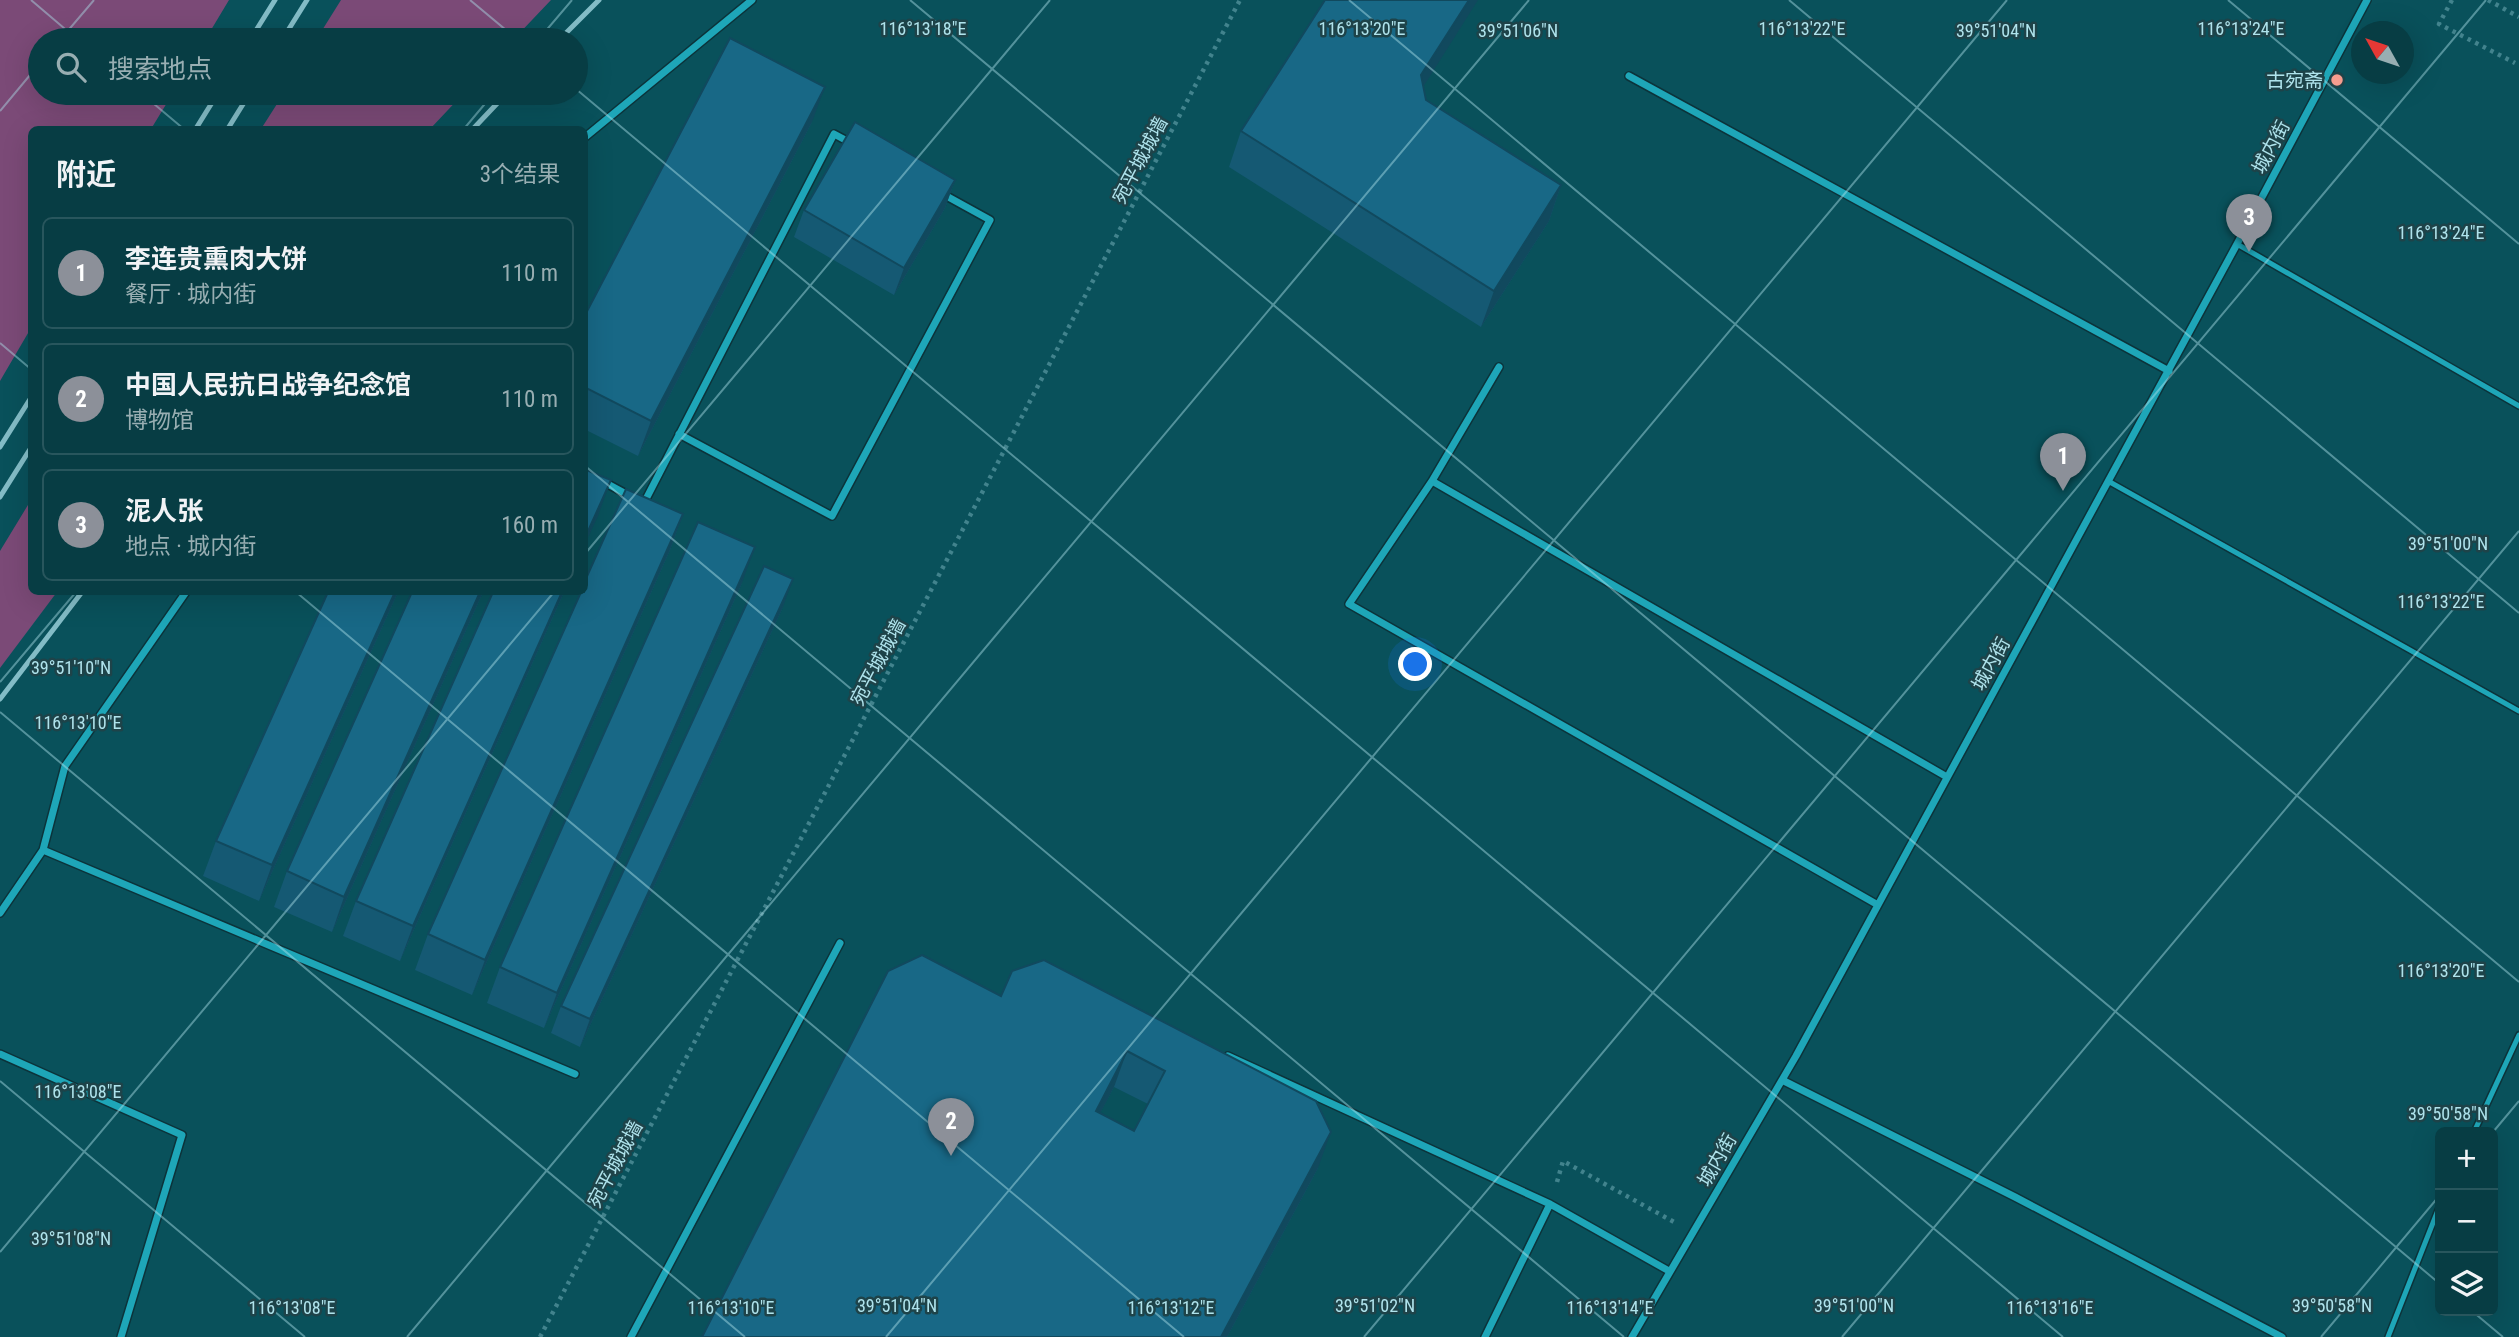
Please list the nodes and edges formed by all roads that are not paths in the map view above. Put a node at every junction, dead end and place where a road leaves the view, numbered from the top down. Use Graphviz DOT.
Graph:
graph roads {
  1 [pos="752,0"];
  2 [pos="2367,0"];
  3 [pos="1629,76"];
  4 [pos="588,135"];
  5 [pos="858,147"];
  6 [pos="930,187"];
  7 [pos="2237,244"];
  8 [pos="1499,366"];
  9 [pos="2169,371"];
  10 [pos="2519,406"];
  11 [pos="679,434"];
  12 [pos="597,478"];
  13 [pos="1432,481"];
  14 [pos="2108,481"];
  15 [pos="184,595"];
  16 [pos="2519,711"];
  17 [pos="1947,777"];
  18 [pos="43,850"];
  19 [pos="1878,905"];
  20 [pos="0,914"];
  21 [pos="840,943"];
  22 [pos="2519,1035"];
  23 [pos="1220,1052"];
  24 [pos="0,1054"];
  25 [pos="576,1074"];
  26 [pos="1782,1080"];
  27 [pos="2476,1127"];
  28 [pos="1550,1204"];
  29 [pos="2435,1218"];
  30 [pos="1669,1271"];
  31 [pos="121,1337"];
  32 [pos="631,1337"];
  33 [pos="1485,1337"];
  34 [pos="1632,1337"];
  35 [pos="2282,1337"];
  36 [pos="2389,1337"];
  1 -- 4 [label="street"];
  2 -- 7 [label="street, 城内街"];
  3 -- 9 [label="street"];
  5 -- 11 [label="street"];
  6 -- 11 [label="street"];
  7 -- 9 [label="street, 城内街"];
  7 -- 10 [label="lane"];
  8 -- 13 [label="street"];
  9 -- 14 [label="street, 城内街"];
  11 -- 12 [label="street"];
  13 -- 17 [label="street"];
  13 -- 19 [label="street"];
  14 -- 16 [label="lane"];
  14 -- 17 [label="street, 城内街"];
  15 -- 18 [label="street"];
  17 -- 19 [label="street, 城内街"];
  18 -- 20 [label="street"];
  18 -- 25 [label="street"];
  19 -- 26 [label="street, 城内街"];
  21 -- 32 [label="street"];
  22 -- 27 [label="lane"];
  23 -- 28 [label="street"];
  24 -- 31 [label="street"];
  26 -- 30 [label="street, 城内街"];
  26 -- 35 [label="street"];
  28 -- 30 [label="street"];
  28 -- 33 [label="street"];
  29 -- 36 [label="lane"];
  30 -- 34 [label="street, 城内街"];
}
